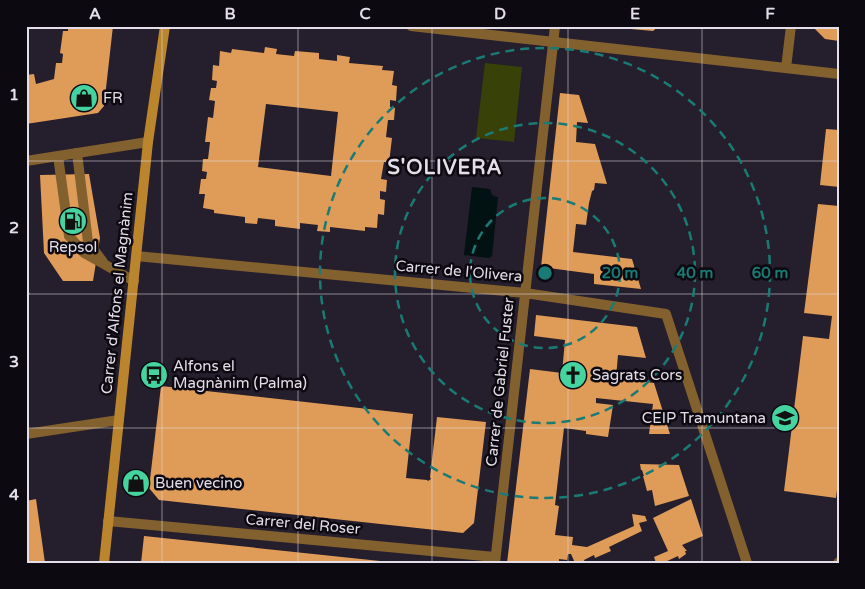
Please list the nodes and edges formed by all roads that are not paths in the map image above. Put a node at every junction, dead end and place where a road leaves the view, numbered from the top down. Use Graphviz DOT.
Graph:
graph roads {
  1 [pos="165,26"];
  2 [pos="411,26"];
  3 [pos="555,26"];
  4 [pos="791,26"];
  5 [pos="553,42"];
  6 [pos="786,68"];
  7 [pos="839,74"];
  8 [pos="148,142"];
  9 [pos="77,153"];
  10 [pos="58,156"];
  11 [pos="26,161"];
  12 [pos="136,256"];
  13 [pos="105,265"];
  14 [pos="134,281"];
  15 [pos="525,292"];
  16 [pos="119,420"];
  17 [pos="26,434"];
  18 [pos="108,521"];
  19 [pos="495,560"];
  20 [pos="104,563"];
  21 [pos="747,563"];
  1 -- 8 [label="main road, Carrer d'Alfons el Magnànim"];
  2 -- 5 [label="street"];
  3 -- 5 [label="street, Carrer de Gabriel Fuster"];
  4 -- 6 [label="street"];
  5 -- 6 [label="street"];
  5 -- 15 [label="street, Carrer de Gabriel Fuster"];
  6 -- 7 [label="street"];
  8 -- 9 [label="street"];
  8 -- 12 [label="main road, Carrer d'Alfons el Magnànim"];
  9 -- 10 [label="street"];
  9 -- 13 [label="street"];
  10 -- 11 [label="street"];
  10 -- 13 [label="street"];
  12 -- 14 [label="main road, Carrer d'Alfons el Magnànim"];
  12 -- 15 [label="street, Carrer de l'Olivera"];
  13 -- 14 [label="street"];
  14 -- 16 [label="main road, Carrer d'Alfons el Magnànim"];
  15 -- 19 [label="street, Carrer de Gabriel Fuster"];
  15 -- 21 [label="street, Carrer de l'Olivera"];
  16 -- 17 [label="street"];
  16 -- 18 [label="main road, Carrer d'Alfons el Magnànim"];
  18 -- 19 [label="street, Carrer del Roser"];
  18 -- 20 [label="main road, Carrer d'Alfons el Magnànim"];
}
